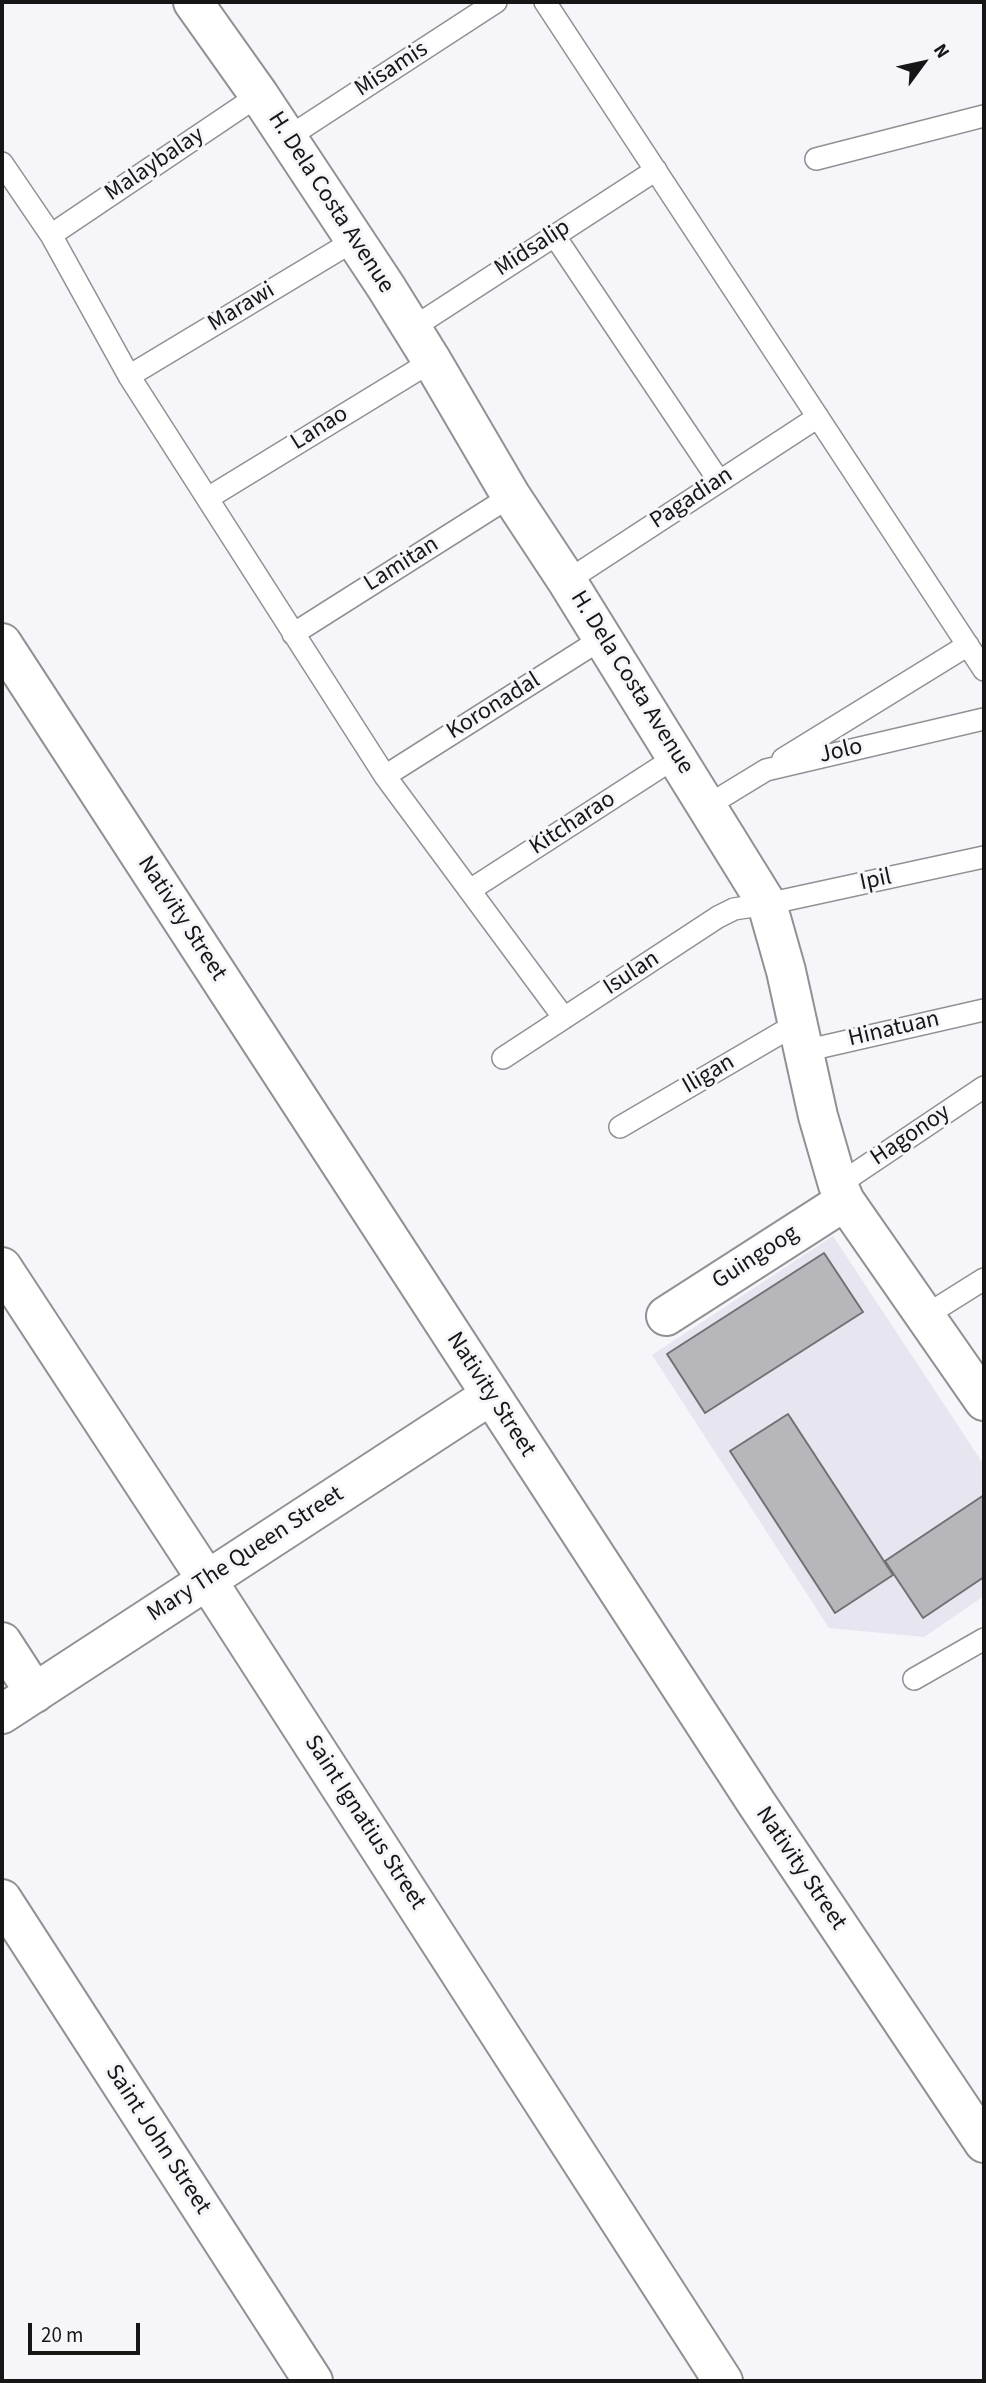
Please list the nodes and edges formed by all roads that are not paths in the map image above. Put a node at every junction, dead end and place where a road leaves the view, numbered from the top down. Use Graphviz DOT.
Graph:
graph roads {
  1 [pos="496,2"];
  2 [pos="545,2"];
  3 [pos="200,4"];
  4 [pos="259,95"];
  5 [pos="984,116"];
  6 [pos="288,138"];
  7 [pos="816,159"];
  8 [pos="2,163"];
  9 [pos="656,170"];
  10 [pos="554,235"];
  11 [pos="51,236"];
  12 [pos="355,240"];
  13 [pos="411,329"];
  14 [pos="432,361"];
  15 [pos="129,376"];
  16 [pos="818,416"];
  17 [pos="719,481"];
  18 [pos="511,496"];
  19 [pos="208,498"];
  20 [pos="567,581"];
  21 [pos="293,634"];
  22 [pos="603,638"];
  23 [pos="2,643"];
  24 [pos="968,645"];
  25 [pos="984,670"];
  26 [pos="984,719"];
  27 [pos="676,757"];
  28 [pos="766,770"];
  29 [pos="385,776"];
  30 [pos="707,806"];
  31 [pos="984,857"];
  32 [pos="470,890"];
  33 [pos="767,904"];
  34 [pos="984,1010"];
  35 [pos="564,1018"];
  36 [pos="801,1037"];
  37 [pos="503,1058"];
  38 [pos="984,1087"];
  39 [pos="620,1127"];
  40 [pos="841,1193"];
  41 [pos="2,1267"];
  42 [pos="984,1279"];
  43 [pos="666,1316"];
  44 [pos="925,1316"];
  45 [pos="491,1395"];
  46 [pos="984,1401"];
  47 [pos="207,1580"];
  48 [pos="984,1639"];
  49 [pos="2,1642"];
  50 [pos="915,1679"];
  51 [pos="35,1693"];
  52 [pos="2,1714"];
  53 [pos="2,1899"];
  54 [pos="984,2143"];
  55 [pos="313,2381"];
  56 [pos="723,2381"];
  1 -- 6 [label="lane, Misamis"];
  2 -- 9 [label="lane"];
  3 -- 4 [label="street, H. Dela Costa Avenue"];
  4 -- 6 [label="street, H. Dela Costa Avenue"];
  4 -- 11 [label="lane, Malaybalay"];
  5 -- 7 [label="lane"];
  6 -- 12 [label="street, H. Dela Costa Avenue"];
  8 -- 11 [label="lane"];
  9 -- 10 [label="lane, Midsalip"];
  9 -- 16 [label="lane"];
  10 -- 13 [label="lane, Midsalip"];
  10 -- 17 [label="lane"];
  11 -- 15 [label="lane"];
  12 -- 13 [label="street, H. Dela Costa Avenue"];
  12 -- 15 [label="lane, Marawi"];
  13 -- 14 [label="street, H. Dela Costa Avenue"];
  14 -- 18 [label="street, H. Dela Costa Avenue"];
  14 -- 19 [label="lane, Lanao"];
  15 -- 19 [label="lane"];
  16 -- 17 [label="lane, Pagadian"];
  16 -- 24 [label="lane"];
  17 -- 20 [label="lane, Pagadian"];
  18 -- 20 [label="street, H. Dela Costa Avenue"];
  18 -- 21 [label="lane, Lamitan"];
  19 -- 21 [label="lane"];
  20 -- 22 [label="street, H. Dela Costa Avenue"];
  21 -- 29 [label="lane"];
  22 -- 27 [label="street, H. Dela Costa Avenue"];
  22 -- 29 [label="lane, Koronadal"];
  23 -- 45 [label="street, Nativity Street"];
  24 -- 25 [label="lane"];
  24 -- 28 [label="lane"];
  26 -- 28 [label="lane, Jolo"];
  27 -- 30 [label="street, H. Dela Costa Avenue"];
  27 -- 32 [label="lane, Kitcharao"];
  28 -- 30 [label="lane, Jolo"];
  29 -- 32 [label="lane"];
  30 -- 33 [label="street, H. Dela Costa Avenue"];
  31 -- 33 [label="lane, Ipil"];
  32 -- 35 [label="lane"];
  33 -- 35 [label="lane, Isulan"];
  33 -- 36 [label="street, H. Dela Costa Avenue"];
  34 -- 36 [label="lane, Hinatuan"];
  35 -- 37 [label="lane, Isulan"];
  36 -- 39 [label="lane, Iligan"];
  36 -- 40 [label="street, H. Dela Costa Avenue"];
  38 -- 40 [label="lane, Hagonoy"];
  40 -- 43 [label="street, Guingoog"];
  40 -- 44 [label="street, H. Dela Costa Avenue"];
  41 -- 47 [label="street, Saint Ignatius Street"];
  42 -- 44 [label="lane"];
  44 -- 46 [label="street, H. Dela Costa Avenue"];
  45 -- 47 [label="street, Mary The Queen Street"];
  45 -- 54 [label="street, Nativity Street"];
  47 -- 51 [label="street, Mary The Queen Street"];
  47 -- 56 [label="street, Saint Ignatius Street"];
  48 -- 50 [label="lane"];
  49 -- 51 [label="street"];
  51 -- 52 [label="street, Mary The Queen Street"];
  53 -- 55 [label="street, Saint John Street"];
}
